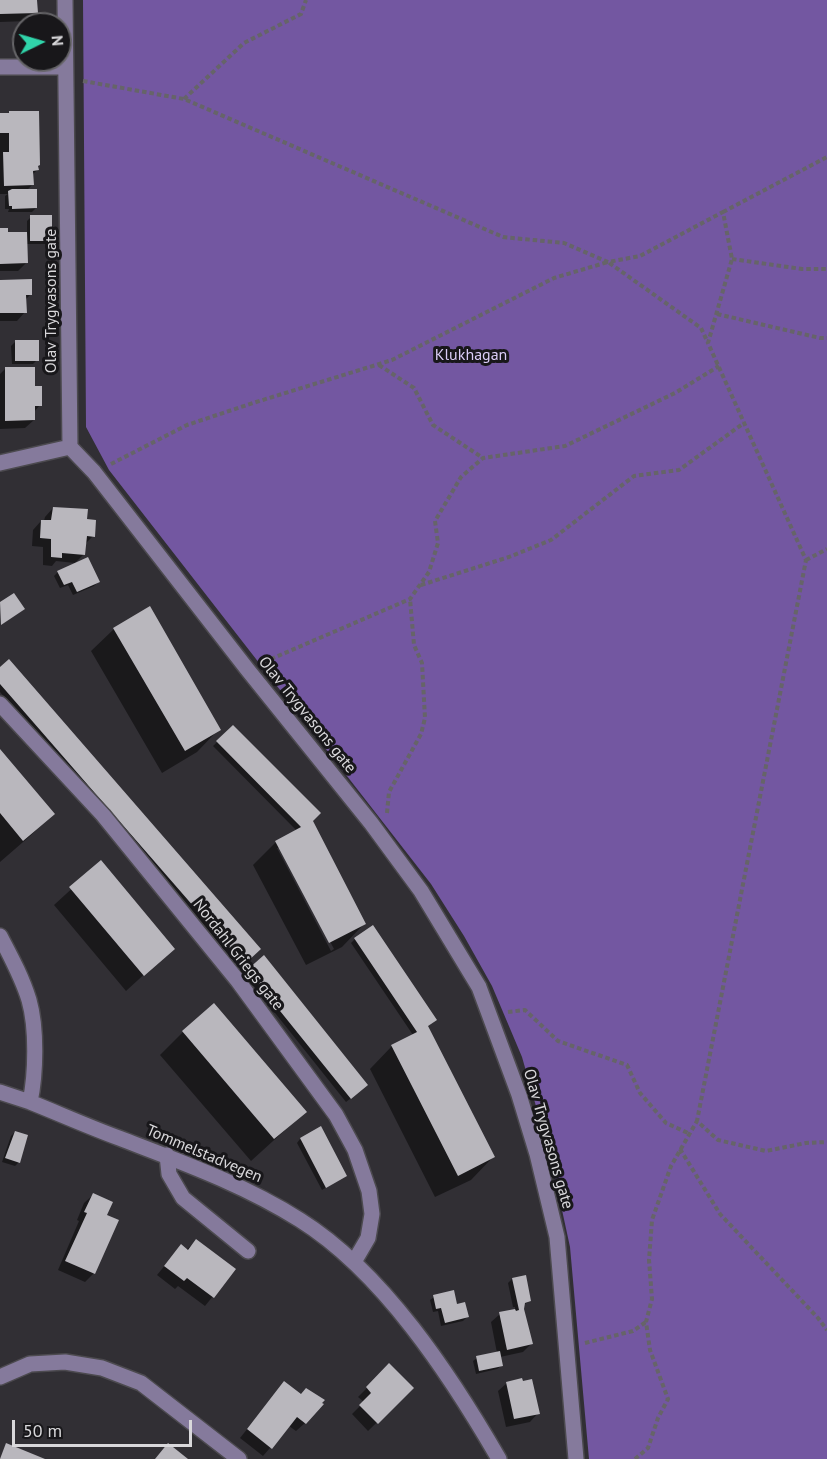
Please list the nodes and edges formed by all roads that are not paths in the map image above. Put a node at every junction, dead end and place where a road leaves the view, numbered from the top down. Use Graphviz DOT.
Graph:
graph roads {
  1 [pos="66,72"];
  2 [pos="70,447"];
  3 [pos="0,463"];
  4 [pos="0,704"];
  5 [pos="0,936"];
  6 [pos="0,1092"];
  7 [pos="30,1102"];
  8 [pos="166,1155"];
  9 [pos="248,1251"];
  10 [pos="354,1262"];
  11 [pos="0,1377"];
  12 [pos="238,1459"];
  13 [pos="499,1459"];
  14 [pos="576,1459"];
  1 -- 2 [label="street, Olav Trygvasons gate"];
  2 -- 3 [label="street"];
  2 -- 14 [label="street, Olav Trygvasons gate"];
  4 -- 10 [label="street, Nordahl Griegs gate"];
  5 -- 7 [label="street"];
  6 -- 7 [label="street, Tommelstadvegen"];
  7 -- 8 [label="street, Tommelstadvegen"];
  8 -- 9 [label="street"];
  8 -- 10 [label="street, Tommelstadvegen"];
  10 -- 13 [label="street, Tommelstadvegen"];
  11 -- 12 [label="street"];
}
